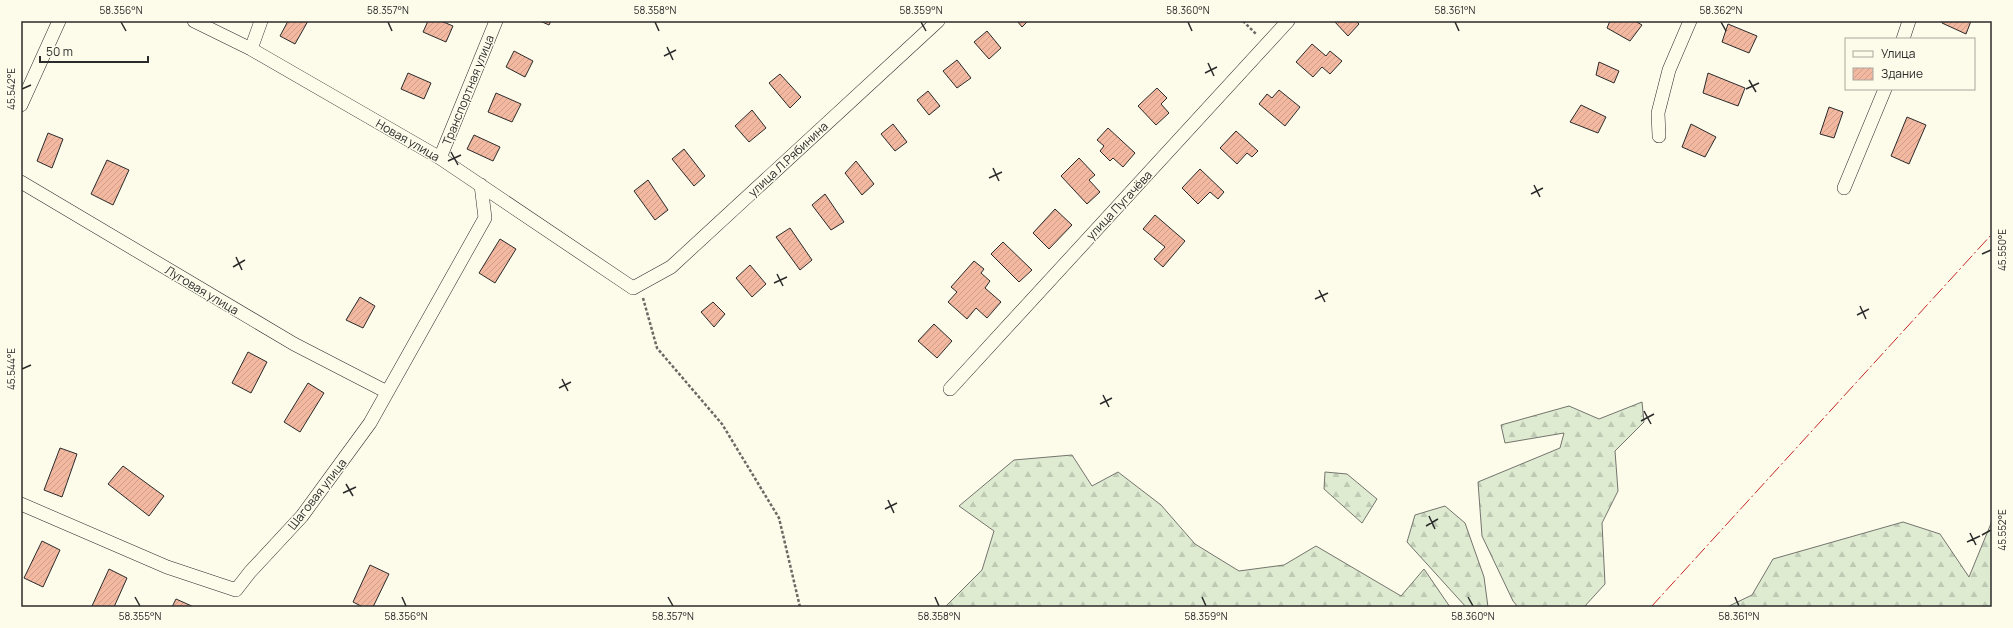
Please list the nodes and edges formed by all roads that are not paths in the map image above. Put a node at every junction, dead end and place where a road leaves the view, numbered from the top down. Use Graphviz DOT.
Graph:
graph roads {
  1 [pos="59,21"];
  2 [pos="194,21"];
  3 [pos="261,21"];
  4 [pos="496,21"];
  5 [pos="938,21"];
  6 [pos="1288,21"];
  7 [pos="1690,21"];
  8 [pos="1909,21"];
  9 [pos="1903,38"];
  10 [pos="251,49"];
  11 [pos="1885,90"];
  12 [pos="21,105"];
  13 [pos="1659,136"];
  14 [pos="440,158"];
  15 [pos="21,182"];
  16 [pos="482,185"];
  17 [pos="1844,188"];
  18 [pos="636,286"];
  19 [pos="950,389"];
  20 [pos="387,392"];
  21 [pos="21,504"];
  1 -- 12 [label="street"];
  2 -- 10 [label="street, Новая улица"];
  3 -- 10 [label="street"];
  4 -- 14 [label="street, Транспортная улица"];
  5 -- 18 [label="street, улица Л.Рябинина"];
  6 -- 19 [label="street, улица Пугачёва"];
  7 -- 13 [label="street"];
  8 -- 9 [label="street"];
  10 -- 14 [label="street, Новая улица"];
  11 -- 17 [label="street"];
  14 -- 16 [label="street, Новая улица"];
  15 -- 20 [label="street, Луговая улица"];
  16 -- 18 [label="street, Новая улица"];
  16 -- 20 [label="street, Шаговая улица"];
  20 -- 21 [label="street, Шаговая улица"];
}
